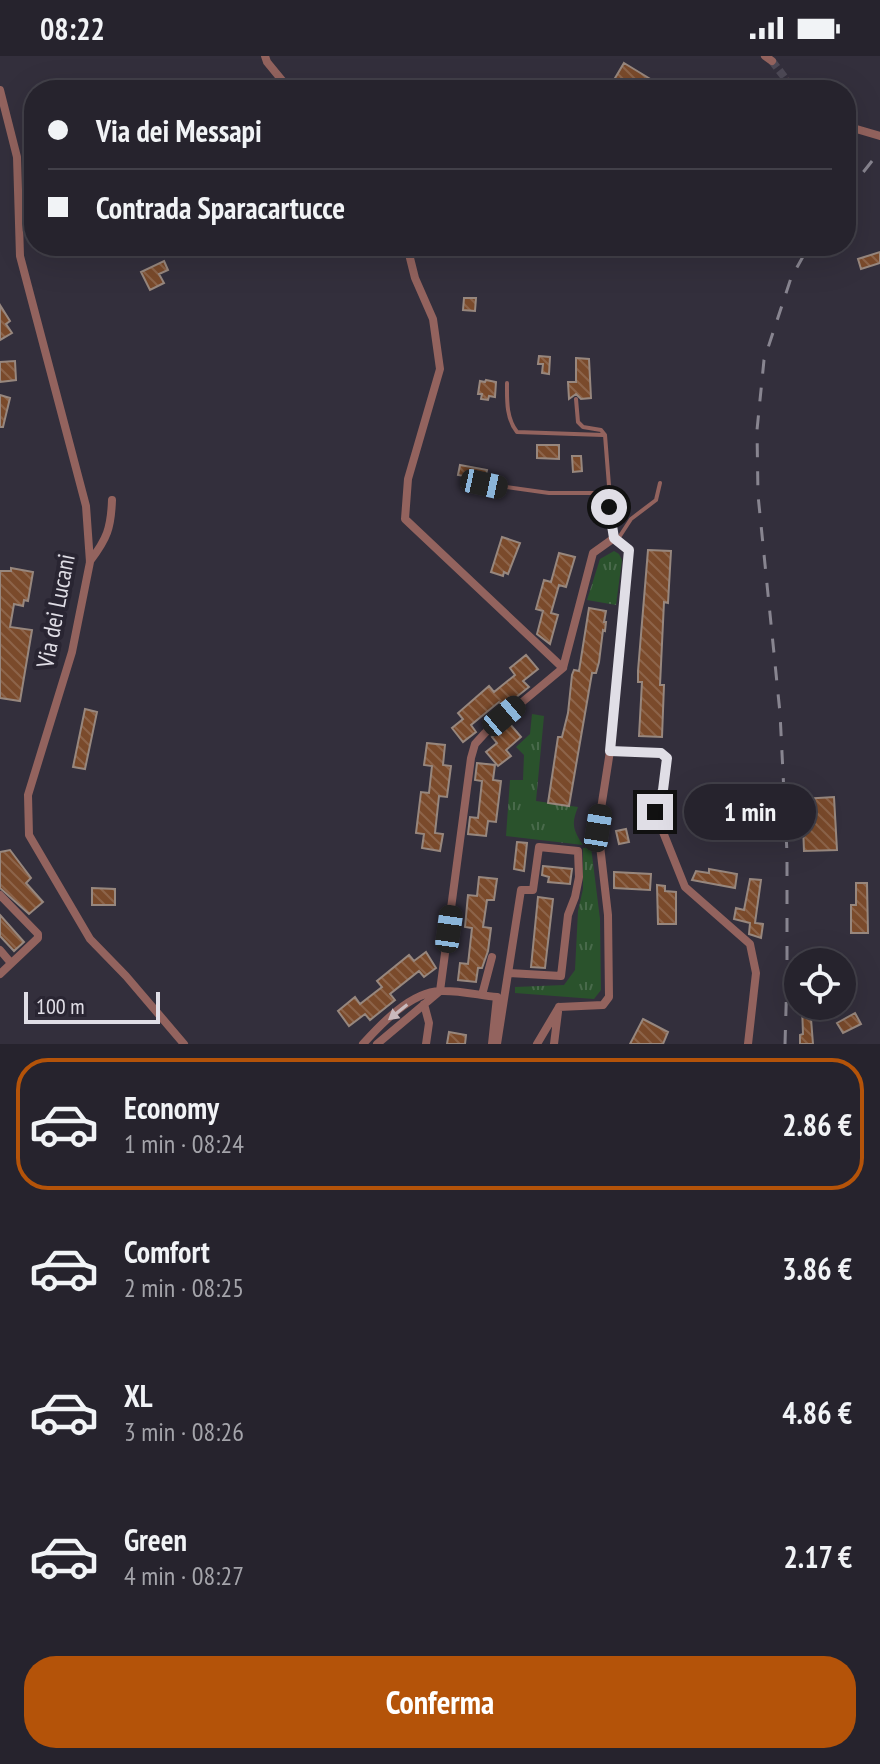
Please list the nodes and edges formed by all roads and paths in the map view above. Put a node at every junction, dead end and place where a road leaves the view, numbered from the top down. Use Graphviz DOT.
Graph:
graph roads {
  1 [pos="265,56"];
  2 [pos="283,80"];
  3 [pos="0,90"];
  4 [pos="856,129"];
  5 [pos="880,136"];
  6 [pos="410,256"];
  7 [pos="507,383"];
  8 [pos="576,399"];
  9 [pos="605,435"];
  10 [pos="660,483"];
  11 [pos="484,484"];
  12 [pos="609,493"];
  13 [pos="112,500"];
  14 [pos="616,539"];
  15 [pos="90,562"];
  16 [pos="563,668"];
  17 [pos="610,751"];
  18 [pos="0,895"];
  19 [pos="0,950"];
  20 [pos="492,957"];
  21 [pos="11,963"];
  22 [pos="509,973"];
  23 [pos="0,974"];
  24 [pos="440,991"];
  25 [pos="482,995"];
  26 [pos="424,1004"];
  27 [pos="559,1007"];
  28 [pos="184,1044"];
  29 [pos="363,1044"];
  30 [pos="377,1044"];
  31 [pos="426,1044"];
  32 [pos="494,1044"];
  33 [pos="537,1044"];
  34 [pos="554,1044"];
  35 [pos="748,1044"];
  1 -- 2 [label="street"];
  3 -- 15 [label="street, Via dei Lucani"];
  4 -- 5 [label="street"];
  6 -- 16 [label="street"];
  7 -- 9 [label="lane"];
  8 -- 9 [label="lane"];
  9 -- 12 [label="lane"];
  10 -- 14 [label="lane"];
  11 -- 12 [label="lane"];
  12 -- 14 [label="lane"];
  13 -- 15 [label="street"];
  14 -- 16 [label="street"];
  14 -- 17 [label="street"];
  15 -- 28 [label="street, Via dei Lucani"];
  16 -- 24 [label="street"];
  17 -- 27 [label="street"];
  17 -- 35 [label="street"];
  18 -- 21 [label="street"];
  19 -- 21 [label="street"];
  20 -- 25 [label="street"];
  21 -- 23 [label="street"];
  22 -- 22 [label="street"];
  22 -- 32 [label="street"];
  24 -- 25 [label="street"];
  24 -- 26 [label="street"];
  24 -- 29 [label="street, one-way"];
  25 -- 32 [label="street"];
  26 -- 30 [label="street"];
  26 -- 31 [label="street"];
  27 -- 33 [label="street"];
  27 -- 34 [label="street"];
}
